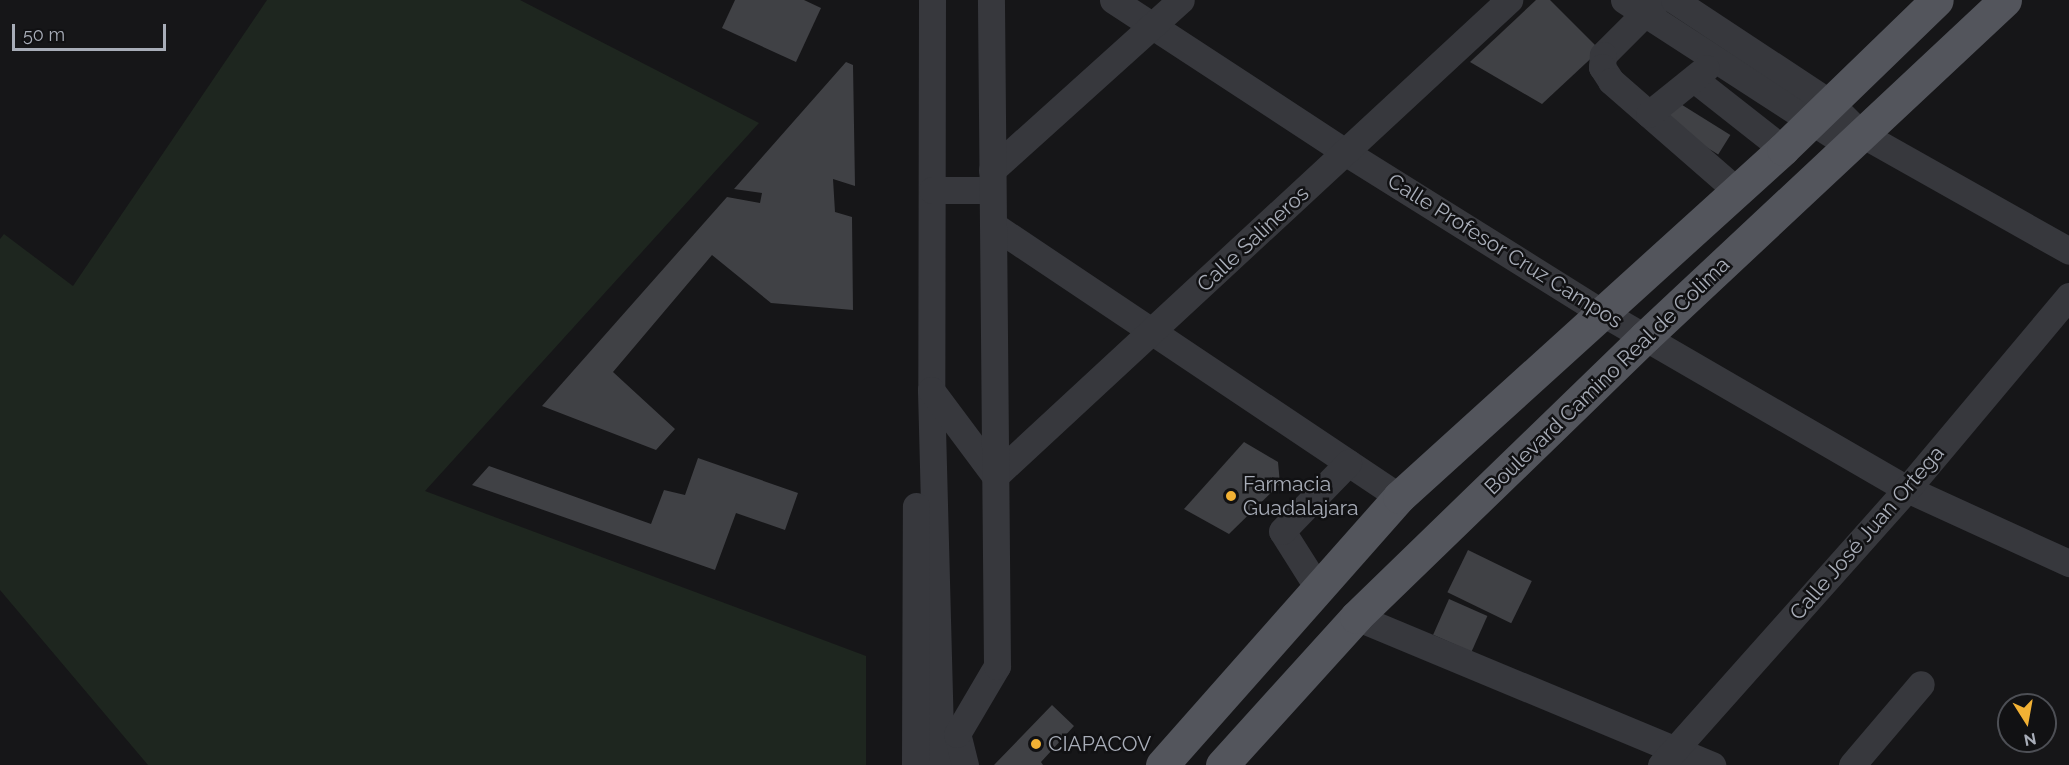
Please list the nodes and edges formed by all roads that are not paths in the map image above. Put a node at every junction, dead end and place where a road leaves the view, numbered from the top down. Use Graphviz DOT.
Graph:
graph roads {
  1 [pos="932,0"];
  2 [pos="991,0"];
  3 [pos="1113,0"];
  4 [pos="1181,0"];
  5 [pos="1509,0"];
  6 [pos="1674,0"];
  7 [pos="1937,0"];
  8 [pos="2005,0"];
  9 [pos="1642,4"];
  10 [pos="1152,26"];
  11 [pos="1717,60"];
  12 [pos="1694,79"];
  13 [pos="1820,112"];
  14 [pos="1649,114"];
  15 [pos="1854,139"];
  16 [pos="1783,149"];
  17 [pos="1344,152"];
  18 [pos="992,180"];
  19 [pos="932,190"];
  20 [pos="1737,191"];
  21 [pos="993,225"];
  22 [pos="2069,251"];
  23 [pos="2069,297"];
  24 [pos="1604,313"];
  25 [pos="1153,332"];
  26 [pos="1645,337"];
  27 [pos="931,390"];
  28 [pos="1348,463"];
  29 [pos="995,476"];
  30 [pos="1907,489"];
  31 [pos="1399,497"];
  32 [pos="2069,563"];
  33 [pos="1318,588"];
  34 [pos="1356,617"];
  35 [pos="1921,684"];
  36 [pos="949,734"];
  37 [pos="1667,757"];
  38 [pos="915,765"];
  39 [pos="941,765"];
  40 [pos="965,765"];
  41 [pos="1162,765"];
  42 [pos="1222,765"];
  43 [pos="1712,765"];
  44 [pos="1852,765"];
  1 -- 19 [label="street"];
  2 -- 18 [label="street"];
  3 -- 10 [label="street, Calle Profesor Cruz Campos"];
  4 -- 10 [label="street"];
  5 -- 17 [label="street, Calle Salineros"];
  6 -- 13 [label="street"];
  7 -- 13 [label="main road"];
  8 -- 15 [label="main road, Boulevard Camino Real de Colima"];
  9 -- 11 [label="street"];
  9 -- 14 [label="street"];
  10 -- 17 [label="street, Calle Profesor Cruz Campos"];
  10 -- 18 [label="street"];
  11 -- 12 [label="street"];
  11 -- 13 [label="street"];
  12 -- 14 [label="street"];
  12 -- 16 [label="street"];
  13 -- 15 [label="street"];
  13 -- 16 [label="main road"];
  14 -- 20 [label="street"];
  15 -- 22 [label="street"];
  15 -- 26 [label="main road, Boulevard Camino Real de Colima"];
  16 -- 20 [label="main road"];
  17 -- 24 [label="street, Calle Profesor Cruz Campos"];
  17 -- 25 [label="street, Calle Salineros"];
  18 -- 19 [label="street"];
  18 -- 21 [label="street"];
  19 -- 27 [label="street"];
  20 -- 24 [label="main road"];
  21 -- 25 [label="street"];
  21 -- 29 [label="street"];
  23 -- 30 [label="street, Calle José Juan Ortega"];
  24 -- 26 [label="street, Calle Profesor Cruz Campos"];
  24 -- 31 [label="main road"];
  25 -- 28 [label="street"];
  25 -- 29 [label="street, Calle Salineros"];
  26 -- 30 [label="street, Calle Profesor Cruz Campos"];
  26 -- 34 [label="main road, Boulevard Camino Real de Colima"];
  27 -- 29 [label="street"];
  27 -- 36 [label="street"];
  27 -- 38 [label="street"];
  28 -- 31 [label="street"];
  28 -- 33 [label="street"];
  29 -- 36 [label="street"];
  30 -- 32 [label="street, Calle Profesor Cruz Campos"];
  30 -- 37 [label="street, Calle José Juan Ortega"];
  31 -- 33 [label="main road"];
  33 -- 41 [label="main road"];
  34 -- 37 [label="street"];
  34 -- 42 [label="main road, Boulevard Camino Real de Colima"];
  35 -- 44 [label="street"];
  36 -- 39 [label="street"];
  36 -- 40 [label="street"];
  37 -- 43 [label="street"];
}
